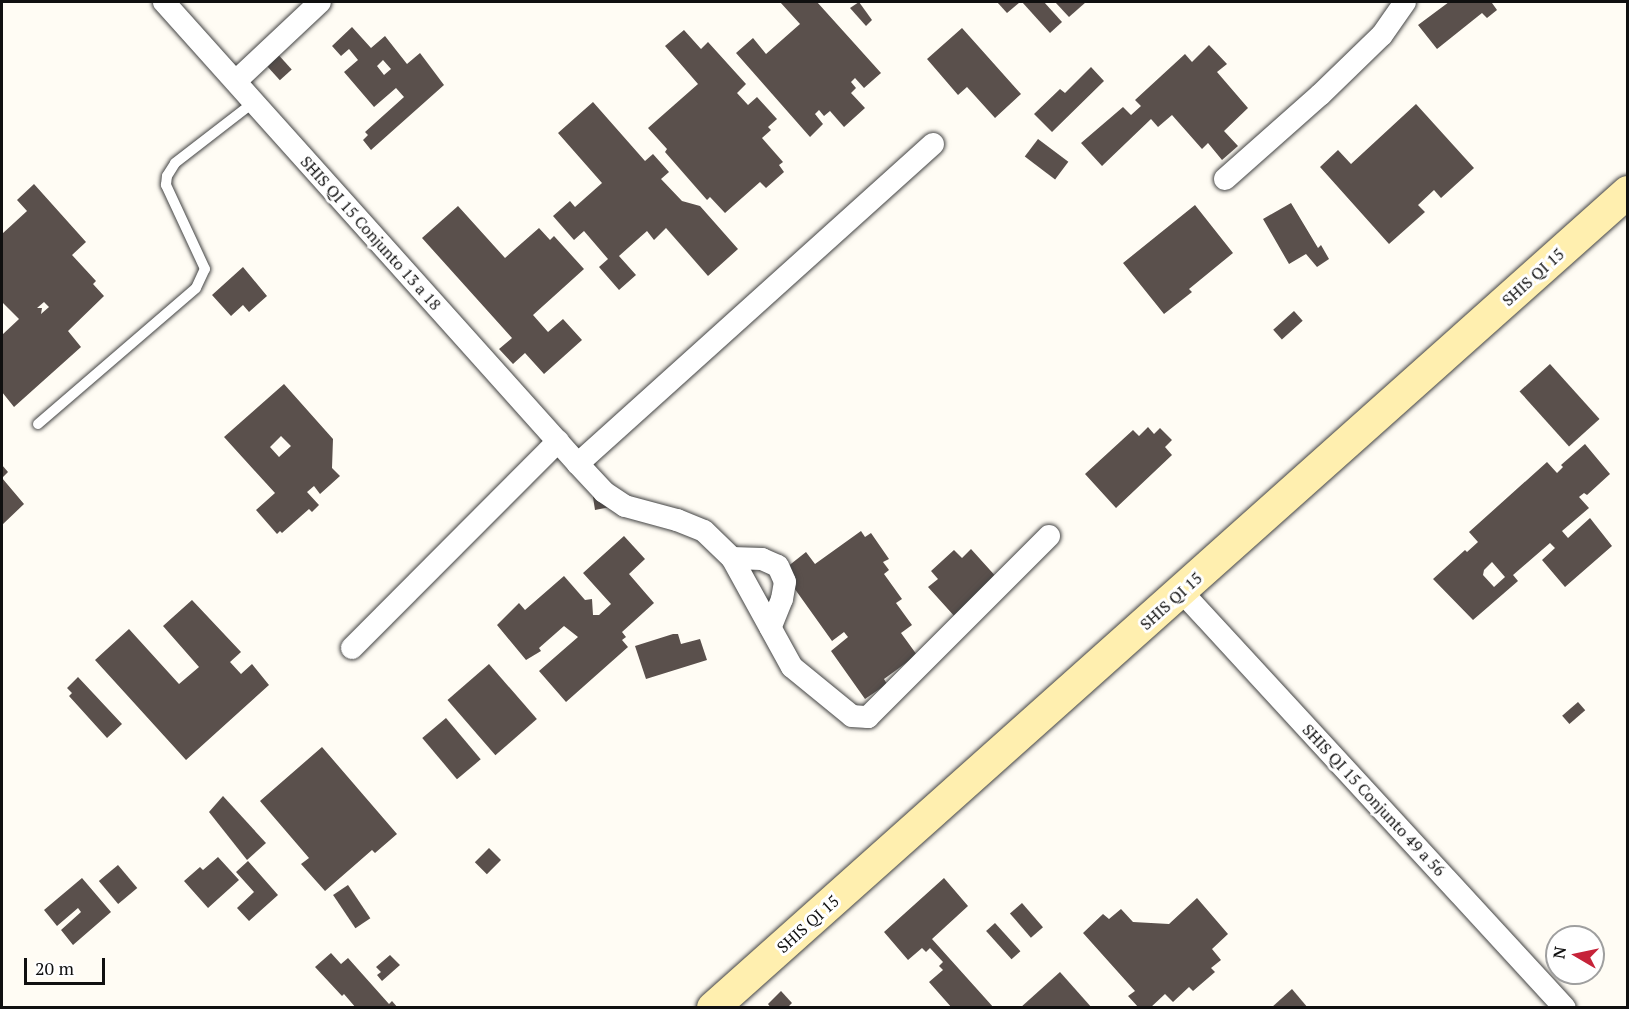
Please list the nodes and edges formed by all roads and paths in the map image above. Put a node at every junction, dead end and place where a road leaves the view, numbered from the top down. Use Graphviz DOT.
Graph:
graph roads {
  1 [pos="164,2"];
  2 [pos="320,2"];
  3 [pos="1405,2"];
  4 [pos="236,81"];
  5 [pos="254,102"];
  6 [pos="933,144"];
  7 [pos="1225,179"];
  8 [pos="1628,192"];
  9 [pos="38,424"];
  10 [pos="558,441"];
  11 [pos="578,464"];
  12 [pos="1049,536"];
  13 [pos="732,558"];
  14 [pos="1182,592"];
  15 [pos="770,628"];
  16 [pos="352,648"];
  17 [pos="713,1008"];
  18 [pos="1565,1008"];
  1 -- 4 [label="street, SHIS QI 15 Conjunto 13 a 18"];
  2 -- 4 [label="street"];
  3 -- 7 [label="street"];
  4 -- 5 [label="street, SHIS QI 15 Conjunto 13 a 18"];
  5 -- 9 [label="lane"];
  5 -- 10 [label="street, SHIS QI 15 Conjunto 13 a 18"];
  6 -- 11 [label="street"];
  8 -- 14 [label="street, SHIS QI 15"];
  10 -- 11 [label="street, SHIS QI 15 Conjunto 13 a 18"];
  10 -- 16 [label="street"];
  11 -- 13 [label="street, SHIS QI 15 Conjunto 13 a 18"];
  12 -- 15 [label="street, SHIS QI 15 Conjunto 13 a 18"];
  13 -- 15 [label="street, SHIS QI 15 Conjunto 13 a 18"];
  13 -- 15 [label="street"];
  14 -- 17 [label="street, SHIS QI 15"];
  14 -- 18 [label="street, SHIS QI 15 Conjunto 49 a 56"];
}
